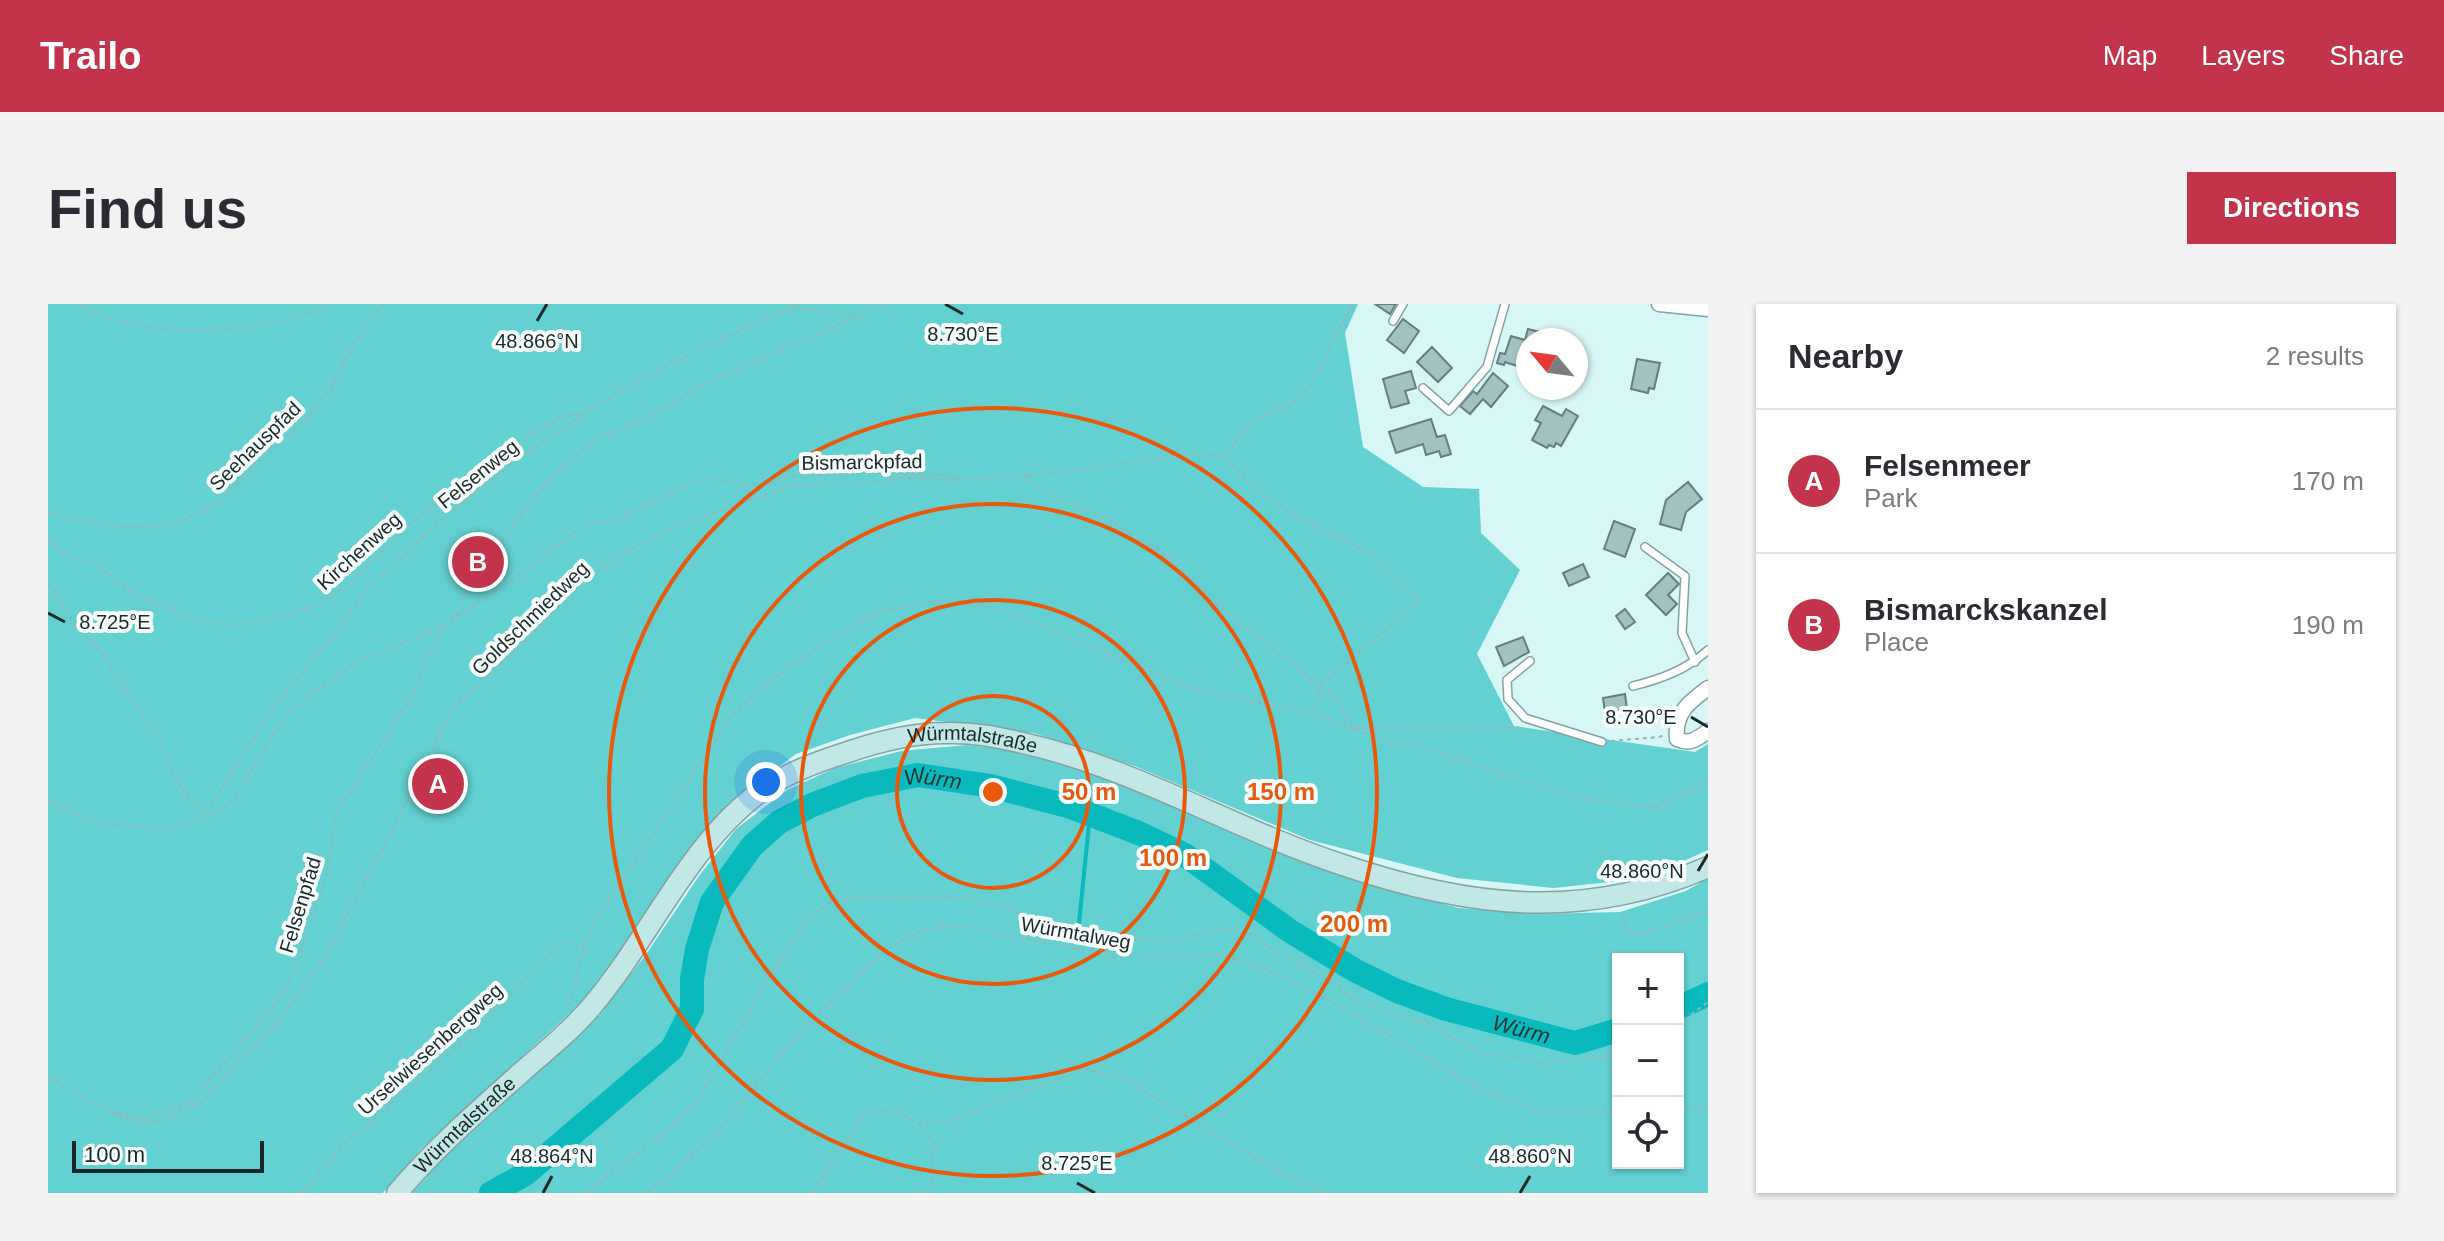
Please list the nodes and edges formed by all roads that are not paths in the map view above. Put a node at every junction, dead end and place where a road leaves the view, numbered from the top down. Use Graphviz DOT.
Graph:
graph roads {
  1 [pos="1403,304"];
  2 [pos="1505,304"];
  3 [pos="1659,304"];
  4 [pos="1666,304"];
  5 [pos="1708,309"];
  6 [pos="1393,321"];
  7 [pos="1423,388"];
  8 [pos="1645,547"];
  9 [pos="1708,650"];
  10 [pos="1530,661"];
  11 [pos="1695,662"];
  12 [pos="1633,686"];
  13 [pos="1708,688"];
  14 [pos="1708,731"];
  15 [pos="1602,742"];
  16 [pos="1708,867"];
  17 [pos="397,1193"];
  1 -- 6 [label="lane"];
  2 -- 7 [label="lane"];
  3 -- 4 [label="street"];
  4 -- 5 [label="street"];
  8 -- 11 [label="lane"];
  9 -- 11 [label="lane"];
  10 -- 15 [label="lane"];
  11 -- 12 [label="lane"];
  13 -- 14 [label="street"];
  16 -- 17 [label="main road, Würmtalstraße"];
}
